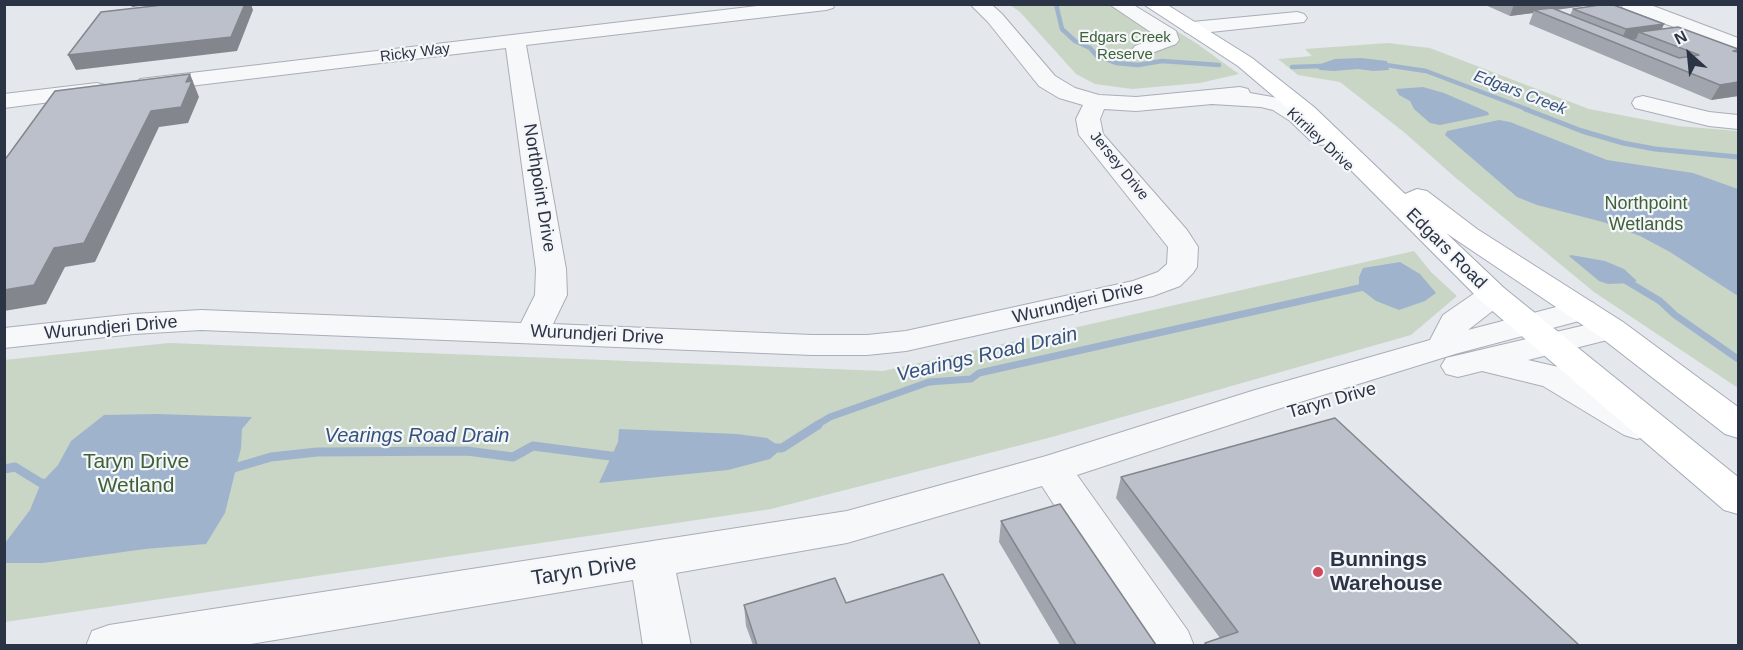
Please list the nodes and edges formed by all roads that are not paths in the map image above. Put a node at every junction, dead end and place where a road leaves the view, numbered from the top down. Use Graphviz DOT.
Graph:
graph roads {
  1 [pos="826,4"];
  2 [pos="978,4"];
  3 [pos="1118,4"];
  4 [pos="1152,4"];
  5 [pos="1166,4"];
  6 [pos="1630,4"];
  7 [pos="1297,18"];
  8 [pos="1201,29"];
  9 [pos="515,41"];
  10 [pos="1738,45"];
  11 [pos="1142,50"];
  12 [pos="1289,91"];
  13 [pos="1217,98"];
  14 [pos="4,101"];
  15 [pos="1098,102"];
  16 [pos="1643,103"];
  17 [pos="1738,122"];
  18 [pos="1411,215"];
  19 [pos="1179,271"];
  20 [pos="1492,295"];
  21 [pos="1597,319"];
  22 [pos="533,332"];
  23 [pos="1538,334"];
  24 [pos="4,338"];
  25 [pos="1443,347"];
  26 [pos="1479,360"];
  27 [pos="1738,425"];
  28 [pos="1684,456"];
  29 [pos="1052,469"];
  30 [pos="1738,499"];
  31 [pos="651,560"];
  32 [pos="109,645"];
  33 [pos="667,645"];
  34 [pos="1171,645"];
  1 -- 9 [label="street, Ricky Way"];
  2 -- 15 [label="street, Jersey Drive"];
  3 -- 11 [label="street"];
  4 -- 8 [label="main road, Edgars Road"];
  5 -- 8 [label="main road, Edgars Road"];
  6 -- 10 [label="street"];
  7 -- 8 [label="street"];
  8 -- 12 [label="main road, Edgars Road"];
  9 -- 14 [label="street, Ricky Way"];
  9 -- 22 [label="street, Northpoint Drive"];
  12 -- 13 [label="street, Kirriley Drive"];
  12 -- 18 [label="main road, Edgars Road"];
  12 -- 21 [label="main road, Edgars Road"];
  13 -- 15 [label="street, Kirriley Drive"];
  13 -- 18 [label="street, Kirriley Drive"];
  15 -- 19 [label="street, Jersey Drive"];
  16 -- 17 [label="street"];
  18 -- 20 [label="main road, Edgars Road"];
  19 -- 22 [label="street, Wurundjeri Drive"];
  20 -- 23 [label="main road, Edgars Road"];
  20 -- 25 [label="street"];
  21 -- 23 [label="street, Taryn Drive"];
  21 -- 27 [label="main road, Edgars Road"];
  22 -- 24 [label="street, Wurundjeri Drive"];
  23 -- 25 [label="street, Taryn Drive"];
  23 -- 26 [label="street, Taryn Drive"];
  23 -- 28 [label="main road, Edgars Road"];
  25 -- 29 [label="street, Taryn Drive"];
  26 -- 28 [label="street"];
  26 -- 29 [label="street, Taryn Drive"];
  28 -- 30 [label="main road, Edgars Road"];
  29 -- 31 [label="street, Taryn Drive"];
  29 -- 34 [label="street"];
  31 -- 32 [label="street, Taryn Drive"];
  31 -- 33 [label="street"];
}
